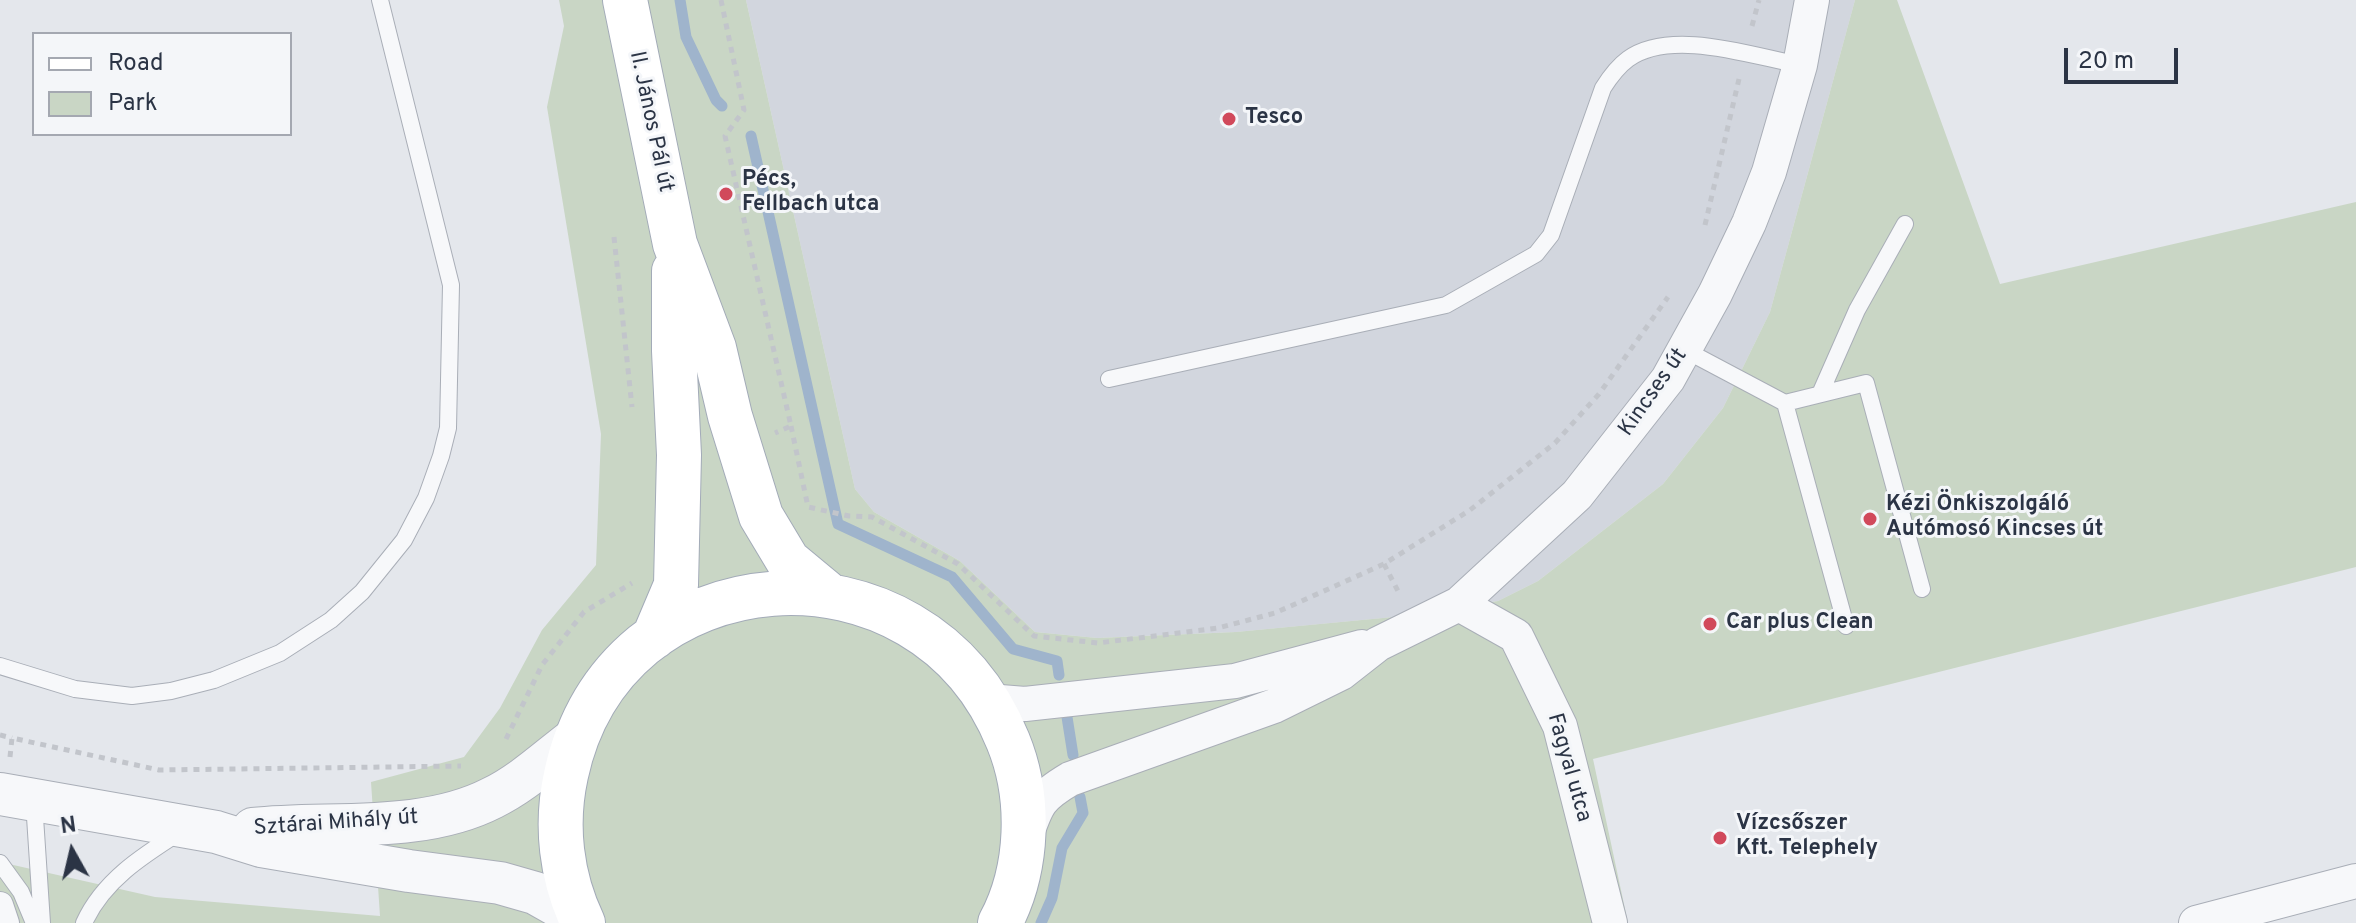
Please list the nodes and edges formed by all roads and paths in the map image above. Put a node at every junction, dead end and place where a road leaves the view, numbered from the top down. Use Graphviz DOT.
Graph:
graph roads {
  1 [pos="380,0"];
  2 [pos="625,0"];
  3 [pos="721,0"];
  4 [pos="1759,0"];
  5 [pos="1812,0"];
  6 [pos="1745,55"];
  7 [pos="1800,65"];
  8 [pos="1905,224"];
  9 [pos="1702,236"];
  10 [pos="614,237"];
  11 [pos="675,244"];
  12 [pos="1675,288"];
  13 [pos="1685,350"];
  14 [pos="1109,379"];
  15 [pos="1820,394"];
  16 [pos="1785,403"];
  17 [pos="633,410"];
  18 [pos="791,426"];
  19 [pos="741,447"];
  20 [pos="634,582"];
  21 [pos="1922,589"];
  22 [pos="829,595"];
  23 [pos="1459,604"];
  24 [pos="1846,626"];
  25 [pos="654,637"];
  26 [pos="1378,644"];
  27 [pos="0,666"];
  28 [pos="988,701"];
  29 [pos="0,735"];
  30 [pos="577,737"];
  31 [pos="12,738"];
  32 [pos="501,745"];
  33 [pos="469,766"];
  34 [pos="13,797"];
  35 [pos="201,830"];
  36 [pos="1022,846"];
  37 [pos="0,863"];
  38 [pos="2356,881"];
  39 [pos="0,905"];
  40 [pos="582,921"];
  41 [pos="6,923"];
  42 [pos="34,923"];
  43 [pos="42,923"];
  44 [pos="84,923"];
  45 [pos="1000,923"];
  46 [pos="1610,923"];
  47 [pos="2196,923"];
  1 -- 27 [label="lane"];
  2 -- 11 [label="main road, II. János Pál út"];
  3 -- 18 [label="path"];
  4 -- 6 [label="path"];
  5 -- 7 [label="street, Kincses út"];
  6 -- 7 [label="lane"];
  6 -- 9 [label="path"];
  6 -- 14 [label="lane"];
  7 -- 13 [label="street, Kincses út"];
  8 -- 15 [label="lane"];
  10 -- 17 [label="path"];
  11 -- 19 [label="main road"];
  11 -- 25 [label="main road"];
  12 -- 18 [label="path"];
  13 -- 16 [label="lane"];
  13 -- 23 [label="street, Kincses út"];
  15 -- 16 [label="lane"];
  15 -- 21 [label="lane"];
  16 -- 24 [label="lane"];
  18 -- 19 [label="path"];
  19 -- 22 [label="main road"];
  20 -- 32 [label="path"];
  22 -- 25 [label="main road"];
  22 -- 28 [label="main road"];
  23 -- 26 [label="street, Kincses út"];
  23 -- 46 [label="street, Fagyal utca"];
  25 -- 30 [label="main road"];
  26 -- 28 [label="street"];
  26 -- 36 [label="street"];
  28 -- 36 [label="main road"];
  29 -- 31 [label="path"];
  30 -- 35 [label="street, Sztárai Mihály út"];
  30 -- 40 [label="main road"];
  31 -- 33 [label="path"];
  31 -- 34 [label="path"];
  34 -- 35 [label="street, Sztárai Mihály út"];
  34 -- 43 [label="lane"];
  35 -- 40 [label="street, Sztárai Mihály út"];
  35 -- 44 [label="lane"];
  36 -- 45 [label="main road"];
  37 -- 42 [label="lane"];
  38 -- 47 [label="street"];
  39 -- 41 [label="street"];
}
